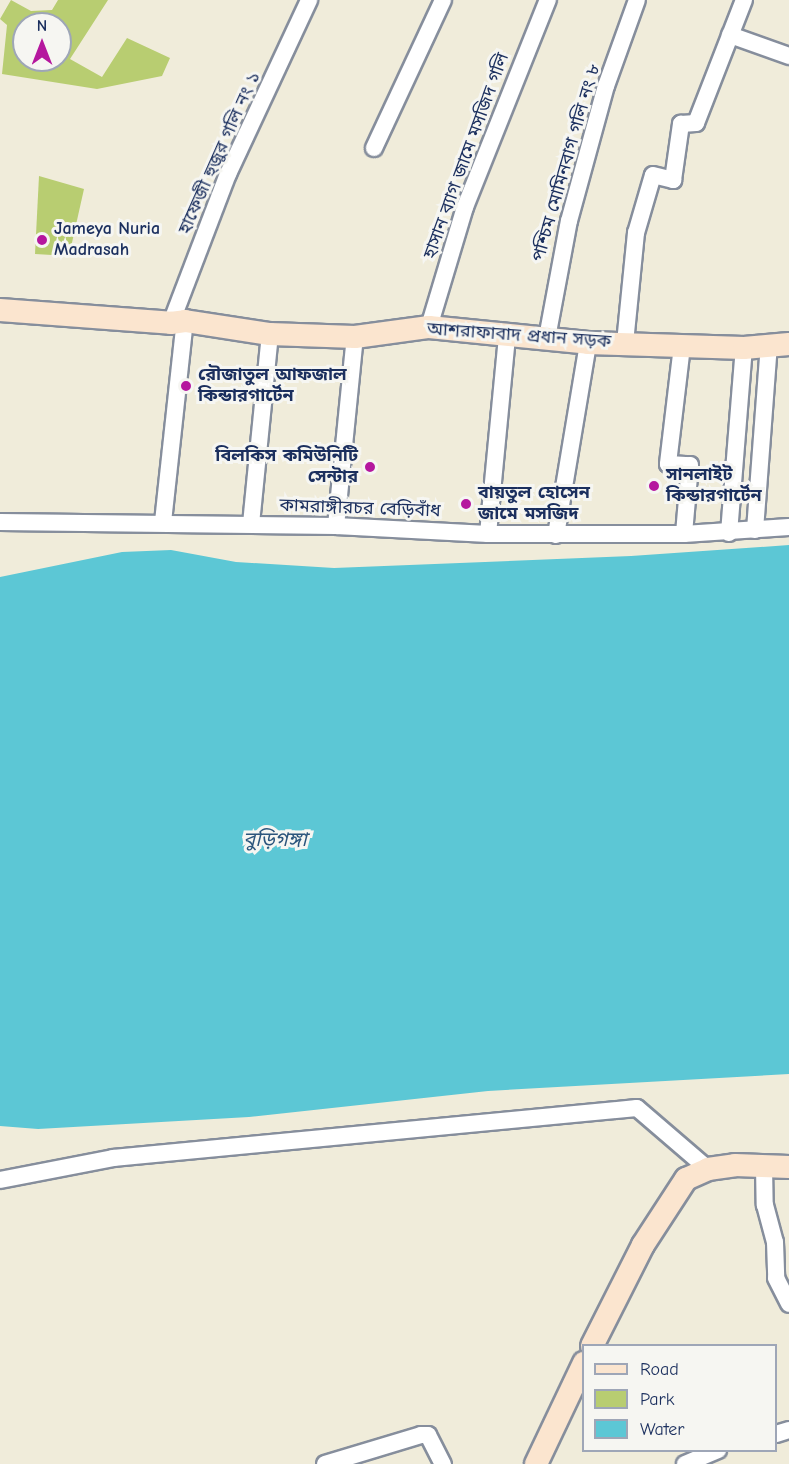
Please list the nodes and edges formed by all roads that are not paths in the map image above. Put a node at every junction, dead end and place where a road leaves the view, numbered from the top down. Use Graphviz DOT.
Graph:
graph roads {
  1 [pos="309,0"];
  2 [pos="443,0"];
  3 [pos="548,0"];
  4 [pos="637,0"];
  5 [pos="744,0"];
  6 [pos="730,36"];
  7 [pos="789,56"];
  8 [pos="374,148"];
  9 [pos="0,310"];
  10 [pos="178,322"];
  11 [pos="429,327"];
  12 [pos="270,334"];
  13 [pos="507,335"];
  14 [pos="355,337"];
  15 [pos="547,338"];
  16 [pos="588,343"];
  17 [pos="625,343"];
  18 [pos="779,344"];
  19 [pos="682,346"];
  20 [pos="744,348"];
  21 [pos="0,522"];
  22 [pos="163,522"];
  23 [pos="251,524"];
  24 [pos="336,526"];
  25 [pos="789,526"];
  26 [pos="755,530"];
  27 [pos="729,533"];
  28 [pos="488,534"];
  29 [pos="684,534"];
  30 [pos="556,535"];
  31 [pos="764,1166"];
  32 [pos="789,1167"];
  33 [pos="708,1168"];
  34 [pos="0,1180"];
  35 [pos="789,1304"];
  36 [pos="593,1344"];
  37 [pos="582,1367"];
  38 [pos="713,1452"];
  39 [pos="325,1464"];
  40 [pos="442,1464"];
  41 [pos="536,1464"];
  42 [pos="685,1464"];
  1 -- 10 [label="street, হাফেজী হুজুর গলি নং ১"];
  2 -- 8 [label="street"];
  3 -- 11 [label="street, হাসান ব্যাগ জামে মসজিদ গলি"];
  4 -- 15 [label="street, পশ্চিম মোমিনবাগ গলি নং ৮"];
  5 -- 6 [label="street"];
  6 -- 7 [label="street"];
  6 -- 17 [label="street"];
  9 -- 10 [label="street, আশরাফাবাদ প্রধান সড়ক"];
  10 -- 12 [label="street, আশরাফাবাদ প্রধান সড়ক"];
  10 -- 22 [label="street, হাফেজী হুজুর গলি নং ১"];
  11 -- 13 [label="street, আশরাফাবাদ প্রধান সড়ক"];
  11 -- 14 [label="street, আশরাফাবাদ প্রধান সড়ক"];
  12 -- 14 [label="street, আশরাফাবাদ প্রধান সড়ক"];
  12 -- 23 [label="street"];
  13 -- 15 [label="street, আশরাফাবাদ প্রধান সড়ক"];
  13 -- 28 [label="street"];
  14 -- 24 [label="street"];
  15 -- 16 [label="street, আশরাফাবাদ প্রধান সড়ক"];
  16 -- 17 [label="street, আশরাফাবাদ প্রধান সড়ক"];
  16 -- 30 [label="street"];
  17 -- 19 [label="street, আশরাফাবাদ প্রধান সড়ক"];
  18 -- 20 [label="street, আশরাফাবাদ প্রধান সড়ক"];
  18 -- 26 [label="street"];
  19 -- 20 [label="street, আশরাফাবাদ প্রধান সড়ক"];
  19 -- 29 [label="street"];
  20 -- 27 [label="street"];
  21 -- 22 [label="street, কামরাঙ্গীরচর বেড়িবাঁধ"];
  22 -- 23 [label="street, কামরাঙ্গীরচর বেড়িবাঁধ"];
  23 -- 24 [label="street, কামরাঙ্গীরচর বেড়িবাঁধ"];
  24 -- 28 [label="street, কামরাঙ্গীরচর বেড়িবাঁধ"];
  25 -- 26 [label="street, কামরাঙ্গীরচর বেড়িবাঁধ"];
  26 -- 27 [label="street, কামরাঙ্গীরচর বেড়িবাঁধ"];
  27 -- 29 [label="street, কামরাঙ্গীরচর বেড়িবাঁধ"];
  28 -- 30 [label="street, কামরাঙ্গীরচর বেড়িবাঁধ"];
  29 -- 30 [label="street, কামরাঙ্গীরচর বেড়িবাঁধ"];
  31 -- 32 [label="street"];
  31 -- 33 [label="street"];
  31 -- 35 [label="street"];
  33 -- 34 [label="street"];
  33 -- 36 [label="street"];
  37 -- 41 [label="street"];
  38 -- 42 [label="street"];
  39 -- 40 [label="street"];
}
